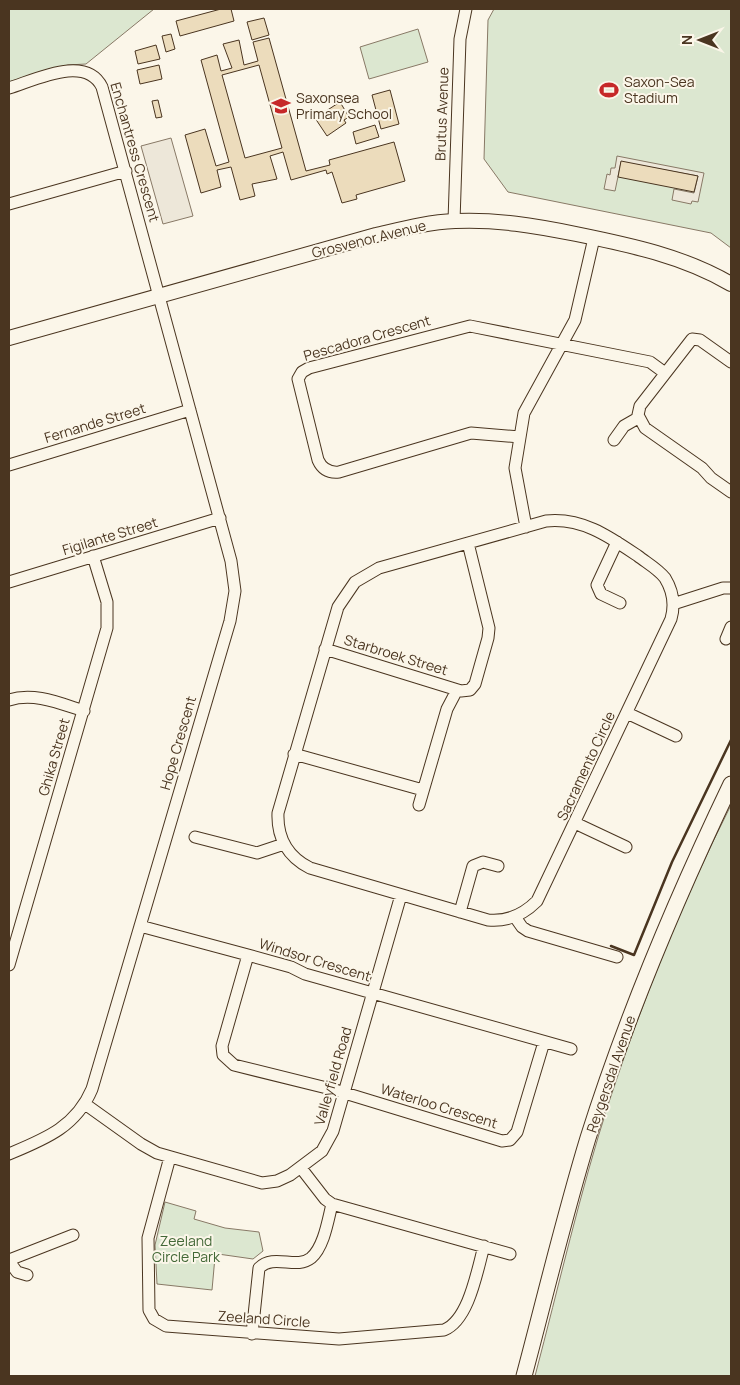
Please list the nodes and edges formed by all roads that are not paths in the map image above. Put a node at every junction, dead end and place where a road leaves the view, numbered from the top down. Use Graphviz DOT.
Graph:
graph roads {
  1 [pos="466,9"];
  2 [pos="9,88"];
  3 [pos="126,171"];
  4 [pos="9,204"];
  5 [pos="454,221"];
  6 [pos="594,238"];
  7 [pos="731,284"];
  8 [pos="160,296"];
  9 [pos="9,338"];
  10 [pos="562,343"];
  11 [pos="731,362"];
  12 [pos="665,373"];
  13 [pos="190,410"];
  14 [pos="638,418"];
  15 [pos="520,438"];
  16 [pos="614,440"];
  17 [pos="9,465"];
  18 [pos="731,492"];
  19 [pos="220,518"];
  20 [pos="526,526"];
  21 [pos="617,542"];
  22 [pos="468,543"];
  23 [pos="93,556"];
  24 [pos="9,582"];
  25 [pos="731,588"];
  26 [pos="620,603"];
  27 [pos="673,604"];
  28 [pos="731,628"];
  29 [pos="726,639"];
  30 [pos="325,649"];
  31 [pos="457,690"];
  32 [pos="9,700"];
  33 [pos="84,710"];
  34 [pos="627,713"];
  35 [pos="676,736"];
  36 [pos="294,754"];
  37 [pos="731,784"];
  38 [pos="424,790"];
  39 [pos="419,805"];
  40 [pos="575,823"];
  41 [pos="196,837"];
  42 [pos="284,844"];
  43 [pos="626,847"];
  44 [pos="498,866"];
  45 [pos="401,895"];
  46 [pos="460,912"];
  47 [pos="516,917"];
  48 [pos="140,926"];
  49 [pos="248,955"];
  50 [pos="617,957"];
  51 [pos="9,965"];
  52 [pos="373,994"];
  53 [pos="544,1042"];
  54 [pos="571,1049"];
  55 [pos="344,1093"];
  56 [pos="85,1104"];
  57 [pos="9,1154"];
  58 [pos="170,1157"];
  59 [pos="301,1168"];
  60 [pos="332,1204"];
  61 [pos="73,1235"];
  62 [pos="484,1246"];
  63 [pos="510,1254"];
  64 [pos="9,1260"];
  65 [pos="9,1281"];
  66 [pos="252,1334"];
  67 [pos="524,1376"];
  1 -- 5 [label="street, Brutus Avenue"];
  2 -- 3 [label="street, Enchantress Crescent"];
  3 -- 4 [label="street"];
  3 -- 8 [label="street, Enchantress Crescent"];
  5 -- 6 [label="street, Grosvenor Avenue"];
  5 -- 8 [label="street, Grosvenor Avenue"];
  6 -- 7 [label="street, Grosvenor Avenue"];
  6 -- 10 [label="street"];
  8 -- 9 [label="street, Grosvenor Avenue"];
  8 -- 13 [label="street, Hope Crescent"];
  10 -- 12 [label="street"];
  10 -- 15 [label="street"];
  10 -- 15 [label="street, Pescadora Crescent"];
  11 -- 12 [label="street"];
  12 -- 14 [label="street"];
  13 -- 17 [label="street, Fernande Street"];
  13 -- 19 [label="street, Hope Crescent"];
  14 -- 16 [label="street"];
  14 -- 18 [label="street"];
  15 -- 20 [label="street"];
  19 -- 23 [label="street, Figilante Street"];
  19 -- 48 [label="street, Hope Crescent"];
  20 -- 21 [label="street"];
  20 -- 22 [label="street"];
  21 -- 26 [label="street"];
  21 -- 27 [label="street"];
  22 -- 30 [label="street"];
  22 -- 31 [label="street"];
  23 -- 24 [label="street, Figilante Street"];
  23 -- 33 [label="street, Ghika Street"];
  25 -- 27 [label="street"];
  27 -- 34 [label="street, Sacramento Circle"];
  28 -- 29 [label="street"];
  30 -- 31 [label="street, Starbroek Street"];
  30 -- 36 [label="street"];
  31 -- 38 [label="street"];
  32 -- 33 [label="street"];
  33 -- 51 [label="street, Ghika Street"];
  34 -- 35 [label="street"];
  34 -- 40 [label="street, Sacramento Circle"];
  36 -- 38 [label="street"];
  36 -- 42 [label="street"];
  37 -- 67 [label="main road, Reygersdal Avenue"];
  38 -- 39 [label="street"];
  40 -- 43 [label="street"];
  40 -- 47 [label="street, Sacramento Circle"];
  41 -- 42 [label="street"];
  42 -- 45 [label="street"];
  44 -- 46 [label="street"];
  45 -- 46 [label="street"];
  45 -- 52 [label="street, Valleyfield Road"];
  46 -- 47 [label="street"];
  47 -- 50 [label="street"];
  48 -- 49 [label="street, Windsor Crescent"];
  48 -- 56 [label="street, Hope Crescent"];
  49 -- 52 [label="street, Windsor Crescent"];
  49 -- 55 [label="street, Windsor Crescent"];
  52 -- 53 [label="street"];
  52 -- 55 [label="street, Valleyfield Road"];
  53 -- 54 [label="street"];
  53 -- 55 [label="street, Waterloo Crescent"];
  55 -- 59 [label="street, Valleyfield Road"];
  56 -- 57 [label="street, Hope Crescent"];
  56 -- 58 [label="street, Valleyfield Road"];
  58 -- 59 [label="street, Valleyfield Road"];
  58 -- 66 [label="street, Zeeland Circle"];
  59 -- 60 [label="street"];
  60 -- 62 [label="street"];
  60 -- 66 [label="street"];
  61 -- 64 [label="street"];
  62 -- 63 [label="street"];
  62 -- 66 [label="street, Zeeland Circle"];
  64 -- 65 [label="street"];
}
